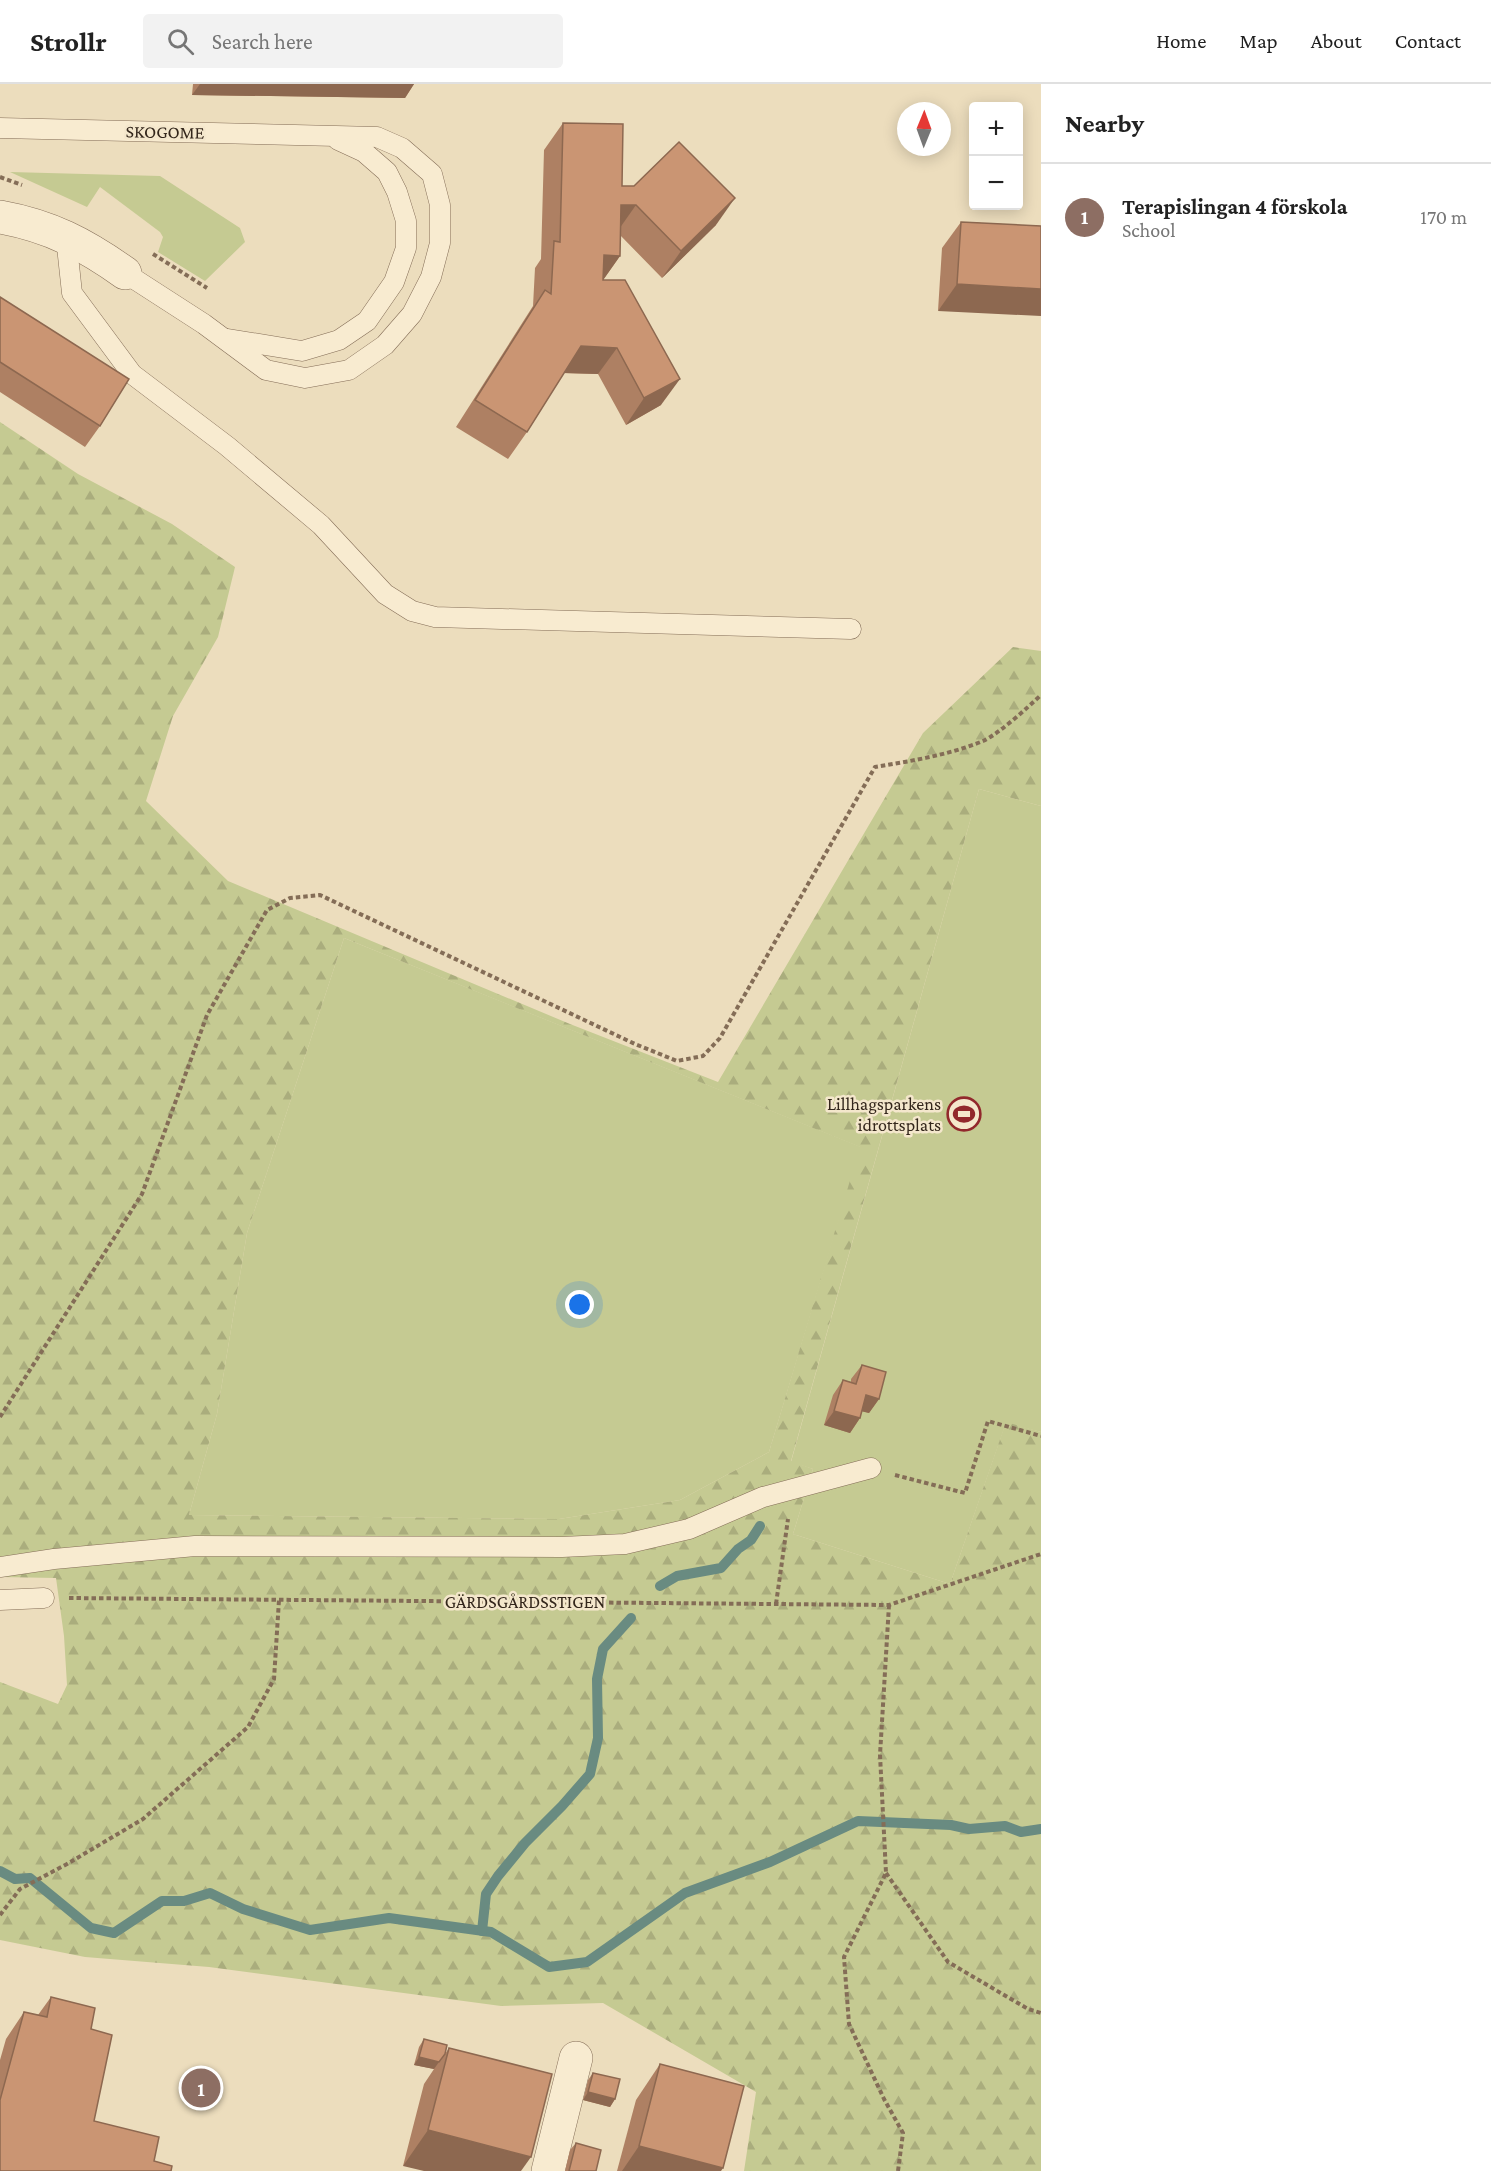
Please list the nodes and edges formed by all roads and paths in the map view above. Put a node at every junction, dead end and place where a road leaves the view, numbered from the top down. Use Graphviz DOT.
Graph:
graph roads {
  1 [pos="0,128"];
  2 [pos="329,136"];
  3 [pos="0,217"];
  4 [pos="66,237"];
  5 [pos="125,273"];
  6 [pos="223,338"];
  7 [pos="851,629"];
  8 [pos="1041,695"];
  9 [pos="0,1417"];
  10 [pos="1041,1436"];
  11 [pos="871,1468"];
  12 [pos="792,1489"];
  13 [pos="1041,1554"];
  14 [pos="0,1567"];
  15 [pos="44,1598"];
  16 [pos="0,1600"];
  17 [pos="279,1600"];
  18 [pos="776,1604"];
  19 [pos="889,1605"];
  20 [pos="886,1873"];
  21 [pos="0,1915"];
  22 [pos="1041,2013"];
  23 [pos="576,2058"];
  24 [pos="548,2171"];
  25 [pos="898,2171"];
  1 -- 2 [label="lane, SKOGOME"];
  2 -- 6 [label="lane, SKOGOME"];
  2 -- 6 [label="lane, SKOGOME"];
  3 -- 4 [label="street, SKOGOME"];
  4 -- 5 [label="street, SKOGOME"];
  4 -- 7 [label="lane"];
  5 -- 6 [label="lane, SKOGOME"];
  8 -- 9 [label="path"];
  10 -- 11 [label="path"];
  11 -- 12 [label="lane"];
  12 -- 14 [label="lane"];
  12 -- 18 [label="path"];
  13 -- 19 [label="path, GÄRDSGÅRDSSTIGEN"];
  15 -- 16 [label="lane"];
  15 -- 17 [label="path, GÄRDSGÅRDSSTIGEN"];
  17 -- 18 [label="path, GÄRDSGÅRDSSTIGEN"];
  17 -- 21 [label="path"];
  18 -- 19 [label="path, GÄRDSGÅRDSSTIGEN"];
  19 -- 20 [label="path"];
  20 -- 22 [label="path"];
  20 -- 25 [label="path"];
  23 -- 24 [label="street"];
}
